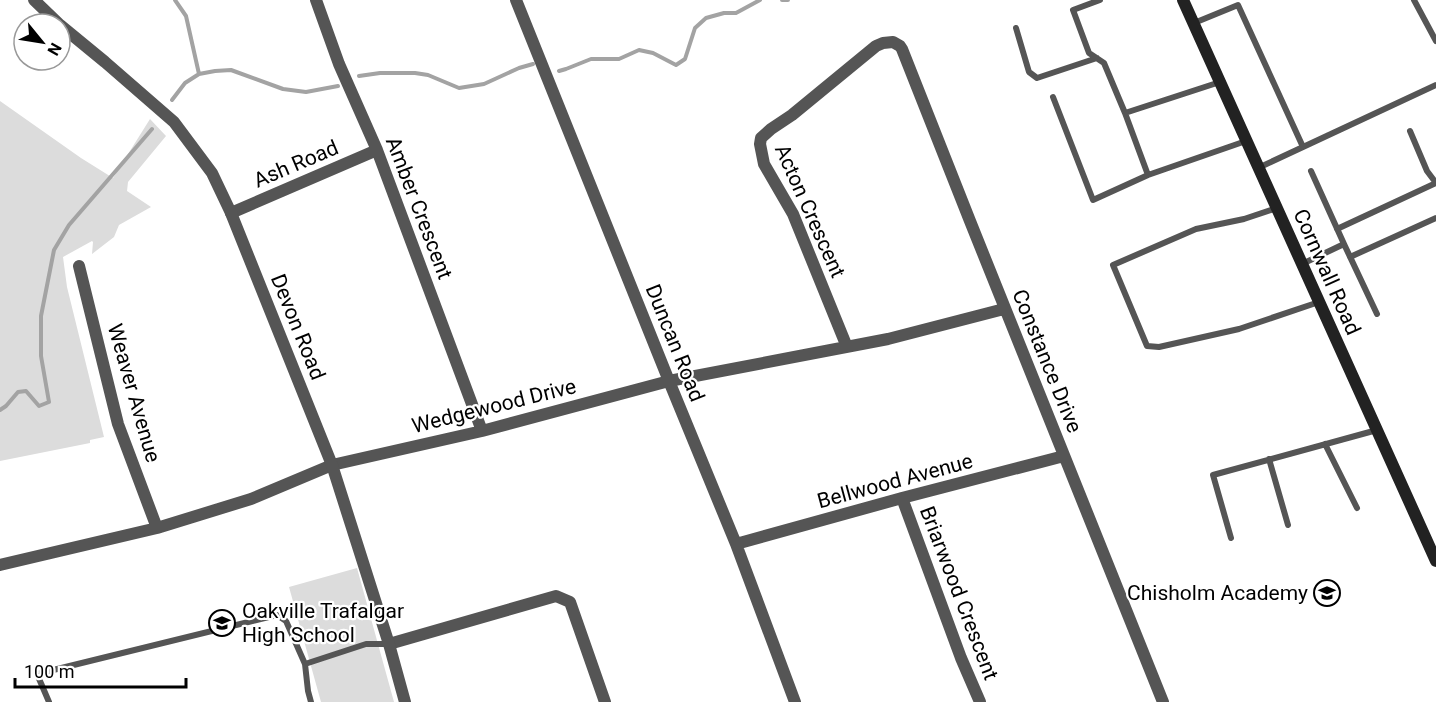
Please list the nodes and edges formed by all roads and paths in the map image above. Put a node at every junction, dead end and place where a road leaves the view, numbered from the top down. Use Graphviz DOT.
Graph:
graph roads {
  1 [pos="34,0"];
  2 [pos="516,0"];
  3 [pos="1100,0"];
  4 [pos="1183,0"];
  5 [pos="1414,0"];
  6 [pos="320,1"];
  7 [pos="46,12"];
  8 [pos="1193,24"];
  9 [pos="1016,28"];
  10 [pos="72,35"];
  11 [pos="1436,41"];
  12 [pos="888,42"];
  13 [pos="1097,58"];
  14 [pos="1220,82"];
  15 [pos="1436,85"];
  16 [pos="1053,97"];
  17 [pos="1125,114"];
  18 [pos="1410,131"];
  19 [pos="1246,141"];
  20 [pos="1303,147"];
  21 [pos="377,150"];
  22 [pos="1258,168"];
  23 [pos="1311,171"];
  24 [pos="1148,175"];
  25 [pos="1436,183"];
  26 [pos="1277,208"];
  27 [pos="231,213"];
  28 [pos="1436,218"];
  29 [pos="1337,229"];
  30 [pos="1344,244"];
  31 [pos="1350,257"];
  32 [pos="1302,264"];
  33 [pos="80,267"];
  34 [pos="1319,302"];
  35 [pos="1004,309"];
  36 [pos="1377,314"];
  37 [pos="847,347"];
  38 [pos="669,381"];
  39 [pos="1378,430"];
  40 [pos="482,431"];
  41 [pos="1325,444"];
  42 [pos="1064,456"];
  43 [pos="1269,459"];
  44 [pos="332,465"];
  45 [pos="902,498"];
  46 [pos="1357,508"];
  47 [pos="1288,525"];
  48 [pos="157,528"];
  49 [pos="1231,538"];
  50 [pos="736,544"];
  51 [pos="1436,561"];
  52 [pos="0,565"];
  53 [pos="389,644"];
  54 [pos="305,664"];
  55 [pos="49,702"];
  56 [pos="311,702"];
  57 [pos="405,702"];
  58 [pos="605,702"];
  59 [pos="795,702"];
  60 [pos="980,702"];
  61 [pos="1163,702"];
  1 -- 7 [label="street, Devon Road"];
  2 -- 38 [label="street, Duncan Road"];
  3 -- 13 [label="lane"];
  4 -- 8 [label="main road, Cornwall Road"];
  5 -- 11 [label="lane"];
  6 -- 21 [label="street, Amber Crescent"];
  8 -- 14 [label="main road, Cornwall Road"];
  8 -- 20 [label="lane"];
  9 -- 13 [label="lane"];
  10 -- 27 [label="street, Devon Road"];
  12 -- 35 [label="street, Constance Drive"];
  12 -- 37 [label="street, Acton Crescent"];
  13 -- 17 [label="lane"];
  14 -- 17 [label="lane"];
  14 -- 19 [label="main road, Cornwall Road"];
  15 -- 20 [label="lane"];
  16 -- 24 [label="lane"];
  17 -- 24 [label="lane"];
  18 -- 25 [label="lane"];
  19 -- 22 [label="main road, Cornwall Road"];
  19 -- 24 [label="lane"];
  20 -- 22 [label="lane"];
  21 -- 27 [label="street, Ash Road"];
  21 -- 40 [label="street, Amber Crescent"];
  22 -- 26 [label="main road, Cornwall Road"];
  23 -- 29 [label="lane"];
  25 -- 29 [label="lane"];
  26 -- 32 [label="main road, Cornwall Road"];
  26 -- 34 [label="lane"];
  27 -- 44 [label="street, Devon Road"];
  28 -- 31 [label="lane"];
  29 -- 30 [label="lane"];
  30 -- 31 [label="lane"];
  30 -- 32 [label="lane"];
  31 -- 36 [label="lane"];
  32 -- 34 [label="main road, Cornwall Road"];
  33 -- 48 [label="street, Weaver Avenue"];
  34 -- 39 [label="main road, Cornwall Road"];
  35 -- 37 [label="street, Wedgewood Drive"];
  35 -- 42 [label="street, Constance Drive"];
  37 -- 38 [label="street, Wedgewood Drive"];
  38 -- 40 [label="street, Wedgewood Drive"];
  38 -- 50 [label="street, Duncan Road"];
  39 -- 41 [label="lane"];
  39 -- 51 [label="main road, Cornwall Road"];
  40 -- 44 [label="street, Wedgewood Drive"];
  41 -- 43 [label="lane"];
  41 -- 46 [label="lane"];
  42 -- 45 [label="street, Bellwood Avenue"];
  42 -- 61 [label="street, Constance Drive"];
  43 -- 47 [label="lane"];
  43 -- 49 [label="lane"];
  44 -- 48 [label="street, Wedgewood Drive"];
  44 -- 53 [label="street, Devon Road"];
  45 -- 50 [label="street, Bellwood Avenue"];
  45 -- 60 [label="street, Briarwood Crescent"];
  48 -- 52 [label="street, Wedgewood Drive"];
  50 -- 59 [label="street, Duncan Road"];
  53 -- 54 [label="lane"];
  53 -- 57 [label="street, Devon Road"];
  53 -- 58 [label="street"];
  54 -- 55 [label="lane"];
  54 -- 56 [label="lane"];
}
